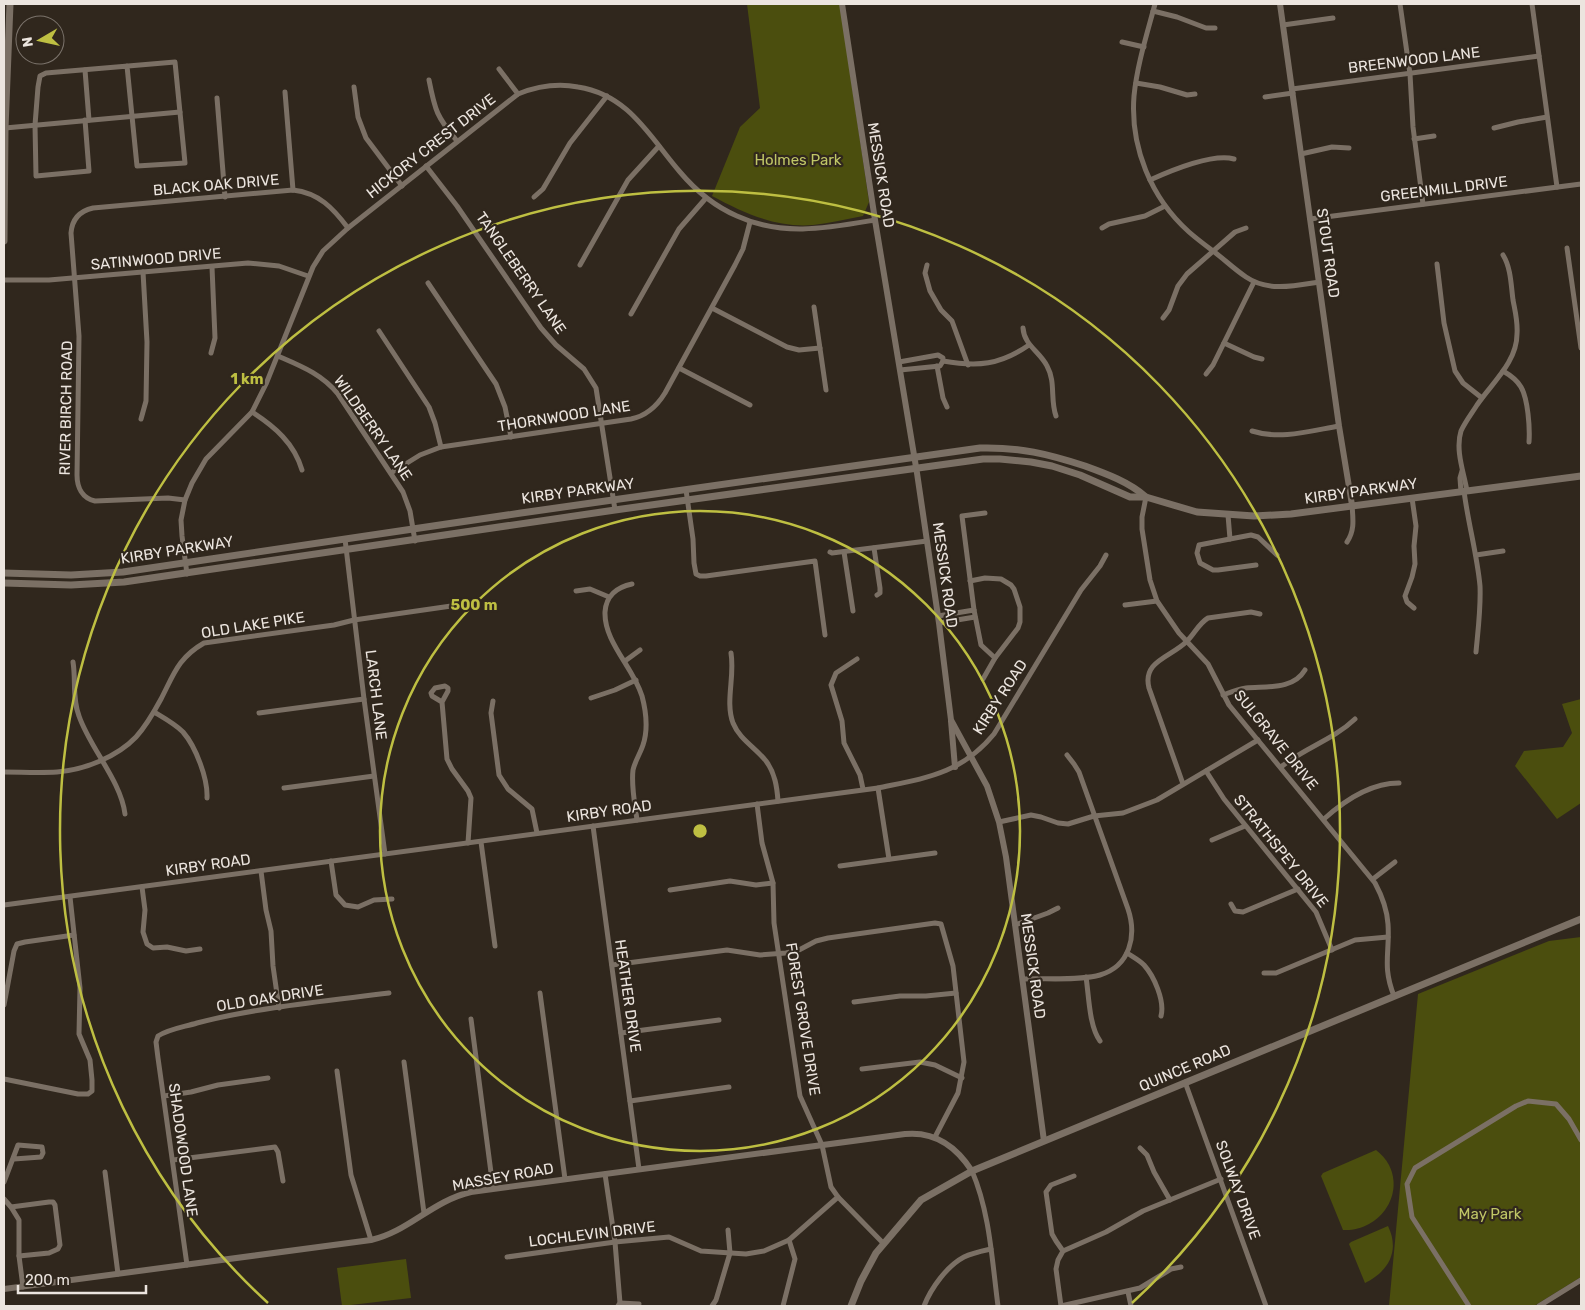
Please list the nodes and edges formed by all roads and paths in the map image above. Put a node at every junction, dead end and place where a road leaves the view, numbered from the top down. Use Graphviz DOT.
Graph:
graph roads {
  1 [pos="10,4"];
  2 [pos="842,4"];
  3 [pos="1154,4"];
  4 [pos="1280,4"];
  5 [pos="1400,4"];
  6 [pos="1532,4"];
  7 [pos="1153,11"];
  8 [pos="1333,18"];
  9 [pos="1283,25"];
  10 [pos="1216,28"];
  11 [pos="1122,42"];
  12 [pos="1144,47"];
  13 [pos="1539,56"];
  14 [pos="127,66"];
  15 [pos="499,68"];
  16 [pos="85,70"];
  17 [pos="1410,74"];
  18 [pos="429,80"];
  19 [pos="1136,83"];
  20 [pos="354,87"];
  21 [pos="1292,91"];
  22 [pos="285,92"];
  23 [pos="518,94"];
  24 [pos="1195,94"];
  25 [pos="607,96"];
  26 [pos="1265,97"];
  27 [pos="217,98"];
  28 [pos="180,112"];
  29 [pos="132,116"];
  30 [pos="1548,118"];
  31 [pos="87,120"];
  32 [pos="36,124"];
  33 [pos="5,128"];
  34 [pos="1494,128"];
  35 [pos="1434,136"];
  36 [pos="1414,139"];
  37 [pos="457,141"];
  38 [pos="659,146"];
  39 [pos="1349,148"];
  40 [pos="1302,154"];
  41 [pos="1234,159"];
  42 [pos="426,166"];
  43 [pos="1150,180"];
  44 [pos="1581,184"];
  45 [pos="402,186"];
  46 [pos="1557,187"];
  47 [pos="293,190"];
  48 [pos="225,196"];
  49 [pos="534,197"];
  50 [pos="706,198"];
  51 [pos="1423,204"];
  52 [pos="1165,206"];
  53 [pos="76,218"];
  54 [pos="1310,219"];
  55 [pos="875,220"];
  56 [pos="750,222"];
  57 [pos="348,228"];
  58 [pos="1102,228"];
  59 [pos="1246,228"];
  60 [pos="4,240"];
  61 [pos="1567,248"];
  62 [pos="1214,251"];
  63 [pos="1503,255"];
  64 [pos="1437,264"];
  65 [pos="580,265"];
  66 [pos="927,265"];
  67 [pos="212,266"];
  68 [pos="143,272"];
  69 [pos="308,276"];
  70 [pos="75,278"];
  71 [pos="4,280"];
  72 [pos="1254,282"];
  73 [pos="1319,282"];
  74 [pos="428,283"];
  75 [pos="814,307"];
  76 [pos="712,308"];
  77 [pos="631,314"];
  78 [pos="1163,318"];
  79 [pos="1022,328"];
  80 [pos="379,332"];
  81 [pos="1224,343"];
  82 [pos="1029,345"];
  83 [pos="820,348"];
  84 [pos="1581,348"];
  85 [pos="211,353"];
  86 [pos="278,356"];
  87 [pos="1262,359"];
  88 [pos="943,361"];
  89 [pos="899,362"];
  90 [pos="968,365"];
  91 [pos="937,366"];
  92 [pos="679,368"];
  93 [pos="900,370"];
  94 [pos="1503,371"];
  95 [pos="1206,374"];
  96 [pos="826,390"];
  97 [pos="1482,398"];
  98 [pos="750,406"];
  99 [pos="948,407"];
  100 [pos="252,412"];
  101 [pos="1056,416"];
  102 [pos="141,419"];
  103 [pos="603,423"];
  104 [pos="1339,426"];
  105 [pos="1252,431"];
  106 [pos="511,437"];
  107 [pos="1529,442"];
  108 [pos="442,447"];
  109 [pos="915,457"];
  110 [pos="917,468"];
  111 [pos="302,470"];
  112 [pos="392,472"];
  113 [pos="1581,476"];
  114 [pos="686,490"];
  115 [pos="1464,491"];
  116 [pos="1146,497"];
  117 [pos="1412,498"];
  118 [pos="185,500"];
  119 [pos="614,500"];
  120 [pos="688,500"];
  121 [pos="1352,505"];
  122 [pos="615,510"];
  123 [pos="985,513"];
  124 [pos="1228,515"];
  125 [pos="413,529"];
  126 [pos="344,538"];
  127 [pos="1230,539"];
  128 [pos="414,540"];
  129 [pos="927,541"];
  130 [pos="1347,542"];
  131 [pos="874,548"];
  132 [pos="346,551"];
  133 [pos="1502,551"];
  134 [pos="830,552"];
  135 [pos="844,552"];
  136 [pos="1106,555"];
  137 [pos="1277,555"];
  138 [pos="1476,555"];
  139 [pos="186,562"];
  140 [pos="1256,565"];
  141 [pos="4,573"];
  142 [pos="187,574"];
  143 [pos="970,581"];
  144 [pos="4,583"];
  145 [pos="632,584"];
  146 [pos="576,590"];
  147 [pos="877,595"];
  148 [pos="609,598"];
  149 [pos="1158,601"];
  150 [pos="472,603"];
  151 [pos="1125,605"];
  152 [pos="1414,608"];
  153 [pos="974,610"];
  154 [pos="853,611"];
  155 [pos="1260,614"];
  156 [pos="975,617"];
  157 [pos="939,619"];
  158 [pos="354,620"];
  159 [pos="825,635"];
  160 [pos="1187,642"];
  161 [pos="640,650"];
  162 [pos="1476,652"];
  163 [pos="730,653"];
  164 [pos="995,658"];
  165 [pos="857,659"];
  166 [pos="625,661"];
  167 [pos="73,662"];
  168 [pos="1305,670"];
  169 [pos="983,679"];
  170 [pos="636,680"];
  171 [pos="1223,695"];
  172 [pos="591,698"];
  173 [pos="364,699"];
  174 [pos="493,701"];
  175 [pos="442,702"];
  176 [pos="154,712"];
  177 [pos="259,713"];
  178 [pos="1355,719"];
  179 [pos="950,720"];
  180 [pos="1258,740"];
  181 [pos="1067,755"];
  182 [pos="971,756"];
  183 [pos="101,759"];
  184 [pos="955,767"];
  185 [pos="1281,767"];
  186 [pos="1206,771"];
  187 [pos="4,772"];
  188 [pos="374,776"];
  189 [pos="1399,783"];
  190 [pos="1183,784"];
  191 [pos="284,788"];
  192 [pos="878,788"];
  193 [pos="863,789"];
  194 [pos="207,798"];
  195 [pos="778,801"];
  196 [pos="757,804"];
  197 [pos="125,814"];
  198 [pos="1094,816"];
  199 [pos="1324,819"];
  200 [pos="637,820"];
  201 [pos="999,822"];
  202 [pos="593,826"];
  203 [pos="1245,826"];
  204 [pos="537,834"];
  205 [pos="1212,840"];
  206 [pos="481,842"];
  207 [pos="468,843"];
  208 [pos="935,853"];
  209 [pos="385,854"];
  210 [pos="889,859"];
  211 [pos="331,862"];
  212 [pos="1395,862"];
  213 [pos="840,866"];
  214 [pos="261,871"];
  215 [pos="1373,879"];
  216 [pos="773,883"];
  217 [pos="142,887"];
  218 [pos="1298,889"];
  219 [pos="670,890"];
  220 [pos="70,896"];
  221 [pos="392,898"];
  222 [pos="1231,904"];
  223 [pos="4,905"];
  224 [pos="1058,908"];
  225 [pos="1581,919"];
  226 [pos="1015,925"];
  227 [pos="74,935"];
  228 [pos="1388,937"];
  229 [pos="495,946"];
  230 [pos="200,949"];
  231 [pos="1332,950"];
  232 [pos="1128,953"];
  233 [pos="779,954"];
  234 [pos="612,965"];
  235 [pos="1264,973"];
  236 [pos="1086,977"];
  237 [pos="1022,979"];
  238 [pos="540,992"];
  239 [pos="389,993"];
  240 [pos="956,993"];
  241 [pos="1394,996"];
  242 [pos="854,1002"];
  243 [pos="4,1005"];
  244 [pos="279,1008"];
  245 [pos="1161,1016"];
  246 [pos="471,1019"];
  247 [pos="719,1020"];
  248 [pos="621,1033"];
  249 [pos="157,1038"];
  250 [pos="1100,1041"];
  251 [pos="404,1062"];
  252 [pos="862,1069"];
  253 [pos="337,1071"];
  254 [pos="268,1078"];
  255 [pos="962,1078"];
  256 [pos="4,1079"];
  257 [pos="1185,1082"];
  258 [pos="729,1087"];
  259 [pos="164,1096"];
  260 [pos="630,1101"];
  261 [pos="935,1137"];
  262 [pos="1581,1140"];
  263 [pos="1044,1141"];
  264 [pos="822,1146"];
  265 [pos="1140,1148"];
  266 [pos="14,1159"];
  267 [pos="172,1160"];
  268 [pos="639,1169"];
  269 [pos="972,1171"];
  270 [pos="105,1172"];
  271 [pos="605,1174"];
  272 [pos="1074,1176"];
  273 [pos="565,1179"];
  274 [pos="1221,1179"];
  275 [pos="283,1181"];
  276 [pos="4,1182"];
  277 [pos="493,1188"];
  278 [pos="838,1197"];
  279 [pos="4,1199"];
  280 [pos="1170,1200"];
  281 [pos="11,1207"];
  282 [pos="424,1213"];
  283 [pos="728,1230"];
  284 [pos="371,1240"];
  285 [pos="789,1240"];
  286 [pos="615,1242"];
  287 [pos="884,1244"];
  288 [pos="991,1249"];
  289 [pos="1063,1251"];
  290 [pos="730,1253"];
  291 [pos="19,1256"];
  292 [pos="507,1257"];
  293 [pos="187,1265"];
  294 [pos="1181,1266"];
  295 [pos="118,1274"];
  296 [pos="1581,1280"];
  297 [pos="23,1287"];
  298 [pos="4,1290"];
  299 [pos="1128,1292"];
  300 [pos="638,1304"];
  301 [pos="619,1305"];
  302 [pos="712,1306"];
  303 [pos="783,1306"];
  304 [pos="851,1306"];
  305 [pos="924,1306"];
  306 [pos="998,1306"];
  307 [pos="1061,1306"];
  308 [pos="1131,1306"];
  309 [pos="1266,1306"];
  310 [pos="1469,1306"];
  311 [pos="1539,1306"];
  1 -- 33 [label="main road"];
  2 -- 55 [label="street, MESSICK ROAD"];
  3 -- 7 [label="street"];
  4 -- 9 [label="street, STOUT ROAD"];
  5 -- 17 [label="street"];
  6 -- 13 [label="street"];
  7 -- 10 [label="street"];
  7 -- 12 [label="street"];
  8 -- 9 [label="street"];
  9 -- 21 [label="street, STOUT ROAD"];
  11 -- 12 [label="street"];
  12 -- 19 [label="street"];
  13 -- 17 [label="street, BREENWOOD LANE"];
  13 -- 30 [label="street"];
  14 -- 16 [label="street"];
  14 -- 28 [label="street"];
  14 -- 29 [label="street"];
  15 -- 23 [label="street"];
  16 -- 31 [label="street"];
  16 -- 32 [label="street"];
  17 -- 21 [label="street, BREENWOOD LANE"];
  17 -- 36 [label="street"];
  18 -- 37 [label="street"];
  19 -- 24 [label="street"];
  19 -- 43 [label="street"];
  20 -- 45 [label="street"];
  21 -- 26 [label="street, BREENWOOD LANE"];
  21 -- 40 [label="street, STOUT ROAD"];
  22 -- 47 [label="street"];
  23 -- 25 [label="street, HICKORY CREST DRIVE"];
  23 -- 37 [label="street, HICKORY CREST DRIVE"];
  25 -- 38 [label="street, HICKORY CREST DRIVE"];
  25 -- 49 [label="street"];
  27 -- 48 [label="street"];
  28 -- 29 [label="street"];
  28 -- 29 [label="street"];
  29 -- 31 [label="street"];
  30 -- 34 [label="street"];
  30 -- 46 [label="street"];
  31 -- 32 [label="street"];
  31 -- 32 [label="street"];
  32 -- 33 [label="street"];
  33 -- 60 [label="main road"];
  35 -- 36 [label="street"];
  36 -- 51 [label="street"];
  37 -- 42 [label="street, HICKORY CREST DRIVE"];
  38 -- 50 [label="street, HICKORY CREST DRIVE"];
  38 -- 65 [label="street"];
  39 -- 40 [label="street"];
  40 -- 54 [label="street, STOUT ROAD"];
  41 -- 43 [label="street"];
  42 -- 45 [label="street, HICKORY CREST DRIVE"];
  42 -- 103 [label="street, TANGLEBERRY LANE"];
  43 -- 52 [label="street"];
  44 -- 46 [label="street, GREENMILL DRIVE"];
  45 -- 57 [label="street, HICKORY CREST DRIVE"];
  46 -- 51 [label="street, GREENMILL DRIVE"];
  47 -- 48 [label="street, BLACK OAK DRIVE"];
  47 -- 57 [label="street, BLACK OAK DRIVE"];
  48 -- 53 [label="street, BLACK OAK DRIVE"];
  50 -- 56 [label="street, HICKORY CREST DRIVE"];
  50 -- 77 [label="street"];
  51 -- 54 [label="street, GREENMILL DRIVE"];
  52 -- 58 [label="street"];
  52 -- 62 [label="street"];
  53 -- 70 [label="street, RIVER BIRCH ROAD"];
  54 -- 73 [label="street, STOUT ROAD"];
  55 -- 56 [label="street, HICKORY CREST DRIVE"];
  55 -- 89 [label="street, MESSICK ROAD"];
  56 -- 76 [label="street, THORNWOOD LANE"];
  57 -- 69 [label="street, HICKORY CREST DRIVE"];
  59 -- 62 [label="street"];
  61 -- 84 [label="street"];
  62 -- 72 [label="street"];
  62 -- 78 [label="street"];
  63 -- 94 [label="street"];
  64 -- 97 [label="street"];
  66 -- 90 [label="street"];
  67 -- 68 [label="street, SATINWOOD DRIVE"];
  67 -- 69 [label="street, SATINWOOD DRIVE"];
  67 -- 85 [label="street"];
  68 -- 70 [label="street, SATINWOOD DRIVE"];
  68 -- 102 [label="street"];
  69 -- 86 [label="street, HICKORY CREST DRIVE"];
  70 -- 71 [label="street, SATINWOOD DRIVE"];
  70 -- 118 [label="street, RIVER BIRCH ROAD"];
  72 -- 73 [label="street"];
  72 -- 81 [label="street"];
  73 -- 104 [label="street, STOUT ROAD"];
  74 -- 106 [label="street"];
  75 -- 83 [label="street"];
  76 -- 83 [label="street"];
  76 -- 92 [label="street, THORNWOOD LANE"];
  79 -- 82 [label="street"];
  80 -- 108 [label="street"];
  81 -- 87 [label="street"];
  81 -- 95 [label="street"];
  82 -- 90 [label="street"];
  82 -- 101 [label="street"];
  83 -- 96 [label="street"];
  86 -- 100 [label="street, HICKORY CREST DRIVE"];
  86 -- 112 [label="street, WILDBERRY LANE"];
  88 -- 89 [label="street"];
  88 -- 90 [label="street"];
  88 -- 91 [label="street"];
  89 -- 93 [label="street, MESSICK ROAD"];
  91 -- 93 [label="street"];
  91 -- 99 [label="street"];
  92 -- 98 [label="street"];
  92 -- 103 [label="street, THORNWOOD LANE"];
  93 -- 109 [label="street, MESSICK ROAD"];
  94 -- 97 [label="street"];
  94 -- 107 [label="street"];
  97 -- 115 [label="street"];
  100 -- 111 [label="street"];
  100 -- 118 [label="street, HICKORY CREST DRIVE"];
  103 -- 106 [label="street, THORNWOOD LANE"];
  103 -- 119 [label="street, TANGLEBERRY LANE"];
  104 -- 105 [label="street"];
  104 -- 121 [label="street, STOUT ROAD"];
  106 -- 108 [label="street, THORNWOOD LANE"];
  108 -- 112 [label="street, THORNWOOD LANE"];
  109 -- 110 [label="street, MESSICK ROAD"];
  109 -- 114 [label="main road, KIRBY PARKWAY"];
  109 -- 116 [label="main road, KIRBY PARKWAY"];
  110 -- 116 [label="main road, KIRBY PARKWAY"];
  110 -- 120 [label="main road, KIRBY PARKWAY"];
  110 -- 129 [label="street, MESSICK ROAD"];
  112 -- 125 [label="street, WILDBERRY LANE"];
  113 -- 115 [label="main road, KIRBY PARKWAY"];
  114 -- 119 [label="main road, KIRBY PARKWAY"];
  114 -- 120 [label="street"];
  115 -- 117 [label="main road, KIRBY PARKWAY"];
  115 -- 138 [label="street"];
  116 -- 124 [label="main road, KIRBY PARKWAY"];
  116 -- 149 [label="street, SULGRAVE DRIVE"];
  117 -- 121 [label="main road, KIRBY PARKWAY"];
  117 -- 152 [label="street"];
  118 -- 139 [label="street, HICKORY CREST DRIVE"];
  119 -- 122 [label="street, TANGLEBERRY LANE"];
  119 -- 125 [label="main road, KIRBY PARKWAY"];
  120 -- 122 [label="main road, KIRBY PARKWAY"];
  120 -- 159 [label="street"];
  121 -- 124 [label="main road, KIRBY PARKWAY"];
  121 -- 130 [label="street"];
  122 -- 128 [label="main road, KIRBY PARKWAY"];
  123 -- 143 [label="street"];
  124 -- 127 [label="street"];
  125 -- 126 [label="main road, KIRBY PARKWAY"];
  125 -- 128 [label="street, WILDBERRY LANE"];
  126 -- 132 [label="street, LARCH LANE"];
  126 -- 139 [label="main road, KIRBY PARKWAY"];
  127 -- 137 [label="street"];
  127 -- 140 [label="street"];
  128 -- 132 [label="main road, KIRBY PARKWAY"];
  129 -- 131 [label="street"];
  129 -- 157 [label="street, MESSICK ROAD"];
  131 -- 135 [label="street"];
  131 -- 147 [label="street"];
  132 -- 142 [label="main road, KIRBY PARKWAY"];
  132 -- 158 [label="street, LARCH LANE"];
  133 -- 138 [label="street"];
  134 -- 135 [label="street"];
  135 -- 154 [label="street"];
  136 -- 182 [label="street, KIRBY ROAD"];
  138 -- 162 [label="street"];
  139 -- 141 [label="main road, KIRBY PARKWAY"];
  139 -- 142 [label="street, HICKORY CREST DRIVE"];
  142 -- 144 [label="main road, KIRBY PARKWAY"];
  143 -- 153 [label="street"];
  143 -- 164 [label="street"];
  145 -- 148 [label="street"];
  146 -- 148 [label="street"];
  148 -- 166 [label="street"];
  149 -- 151 [label="street"];
  149 -- 160 [label="street, SULGRAVE DRIVE"];
  150 -- 158 [label="street, OLD LAKE PIKE"];
  153 -- 156 [label="street"];
  153 -- 157 [label="street"];
  155 -- 160 [label="street"];
  156 -- 157 [label="street"];
  156 -- 164 [label="street"];
  157 -- 179 [label="street, MESSICK ROAD"];
  158 -- 173 [label="street, LARCH LANE"];
  158 -- 176 [label="street, OLD LAKE PIKE"];
  160 -- 171 [label="street, SULGRAVE DRIVE"];
  160 -- 190 [label="street"];
  161 -- 166 [label="street"];
  163 -- 195 [label="street"];
  164 -- 169 [label="street"];
  165 -- 193 [label="street"];
  166 -- 170 [label="street"];
  167 -- 183 [label="street"];
  168 -- 171 [label="street"];
  170 -- 172 [label="street"];
  170 -- 200 [label="street"];
  171 -- 180 [label="street, SULGRAVE DRIVE"];
  173 -- 177 [label="street"];
  173 -- 188 [label="street, LARCH LANE"];
  174 -- 204 [label="street"];
  175 -- 207 [label="street"];
  176 -- 183 [label="street, OLD LAKE PIKE"];
  176 -- 194 [label="street"];
  178 -- 185 [label="street"];
  179 -- 182 [label="street, MESSICK ROAD"];
  179 -- 184 [label="street"];
  180 -- 185 [label="street, SULGRAVE DRIVE"];
  180 -- 186 [label="street"];
  181 -- 198 [label="street"];
  182 -- 184 [label="street, KIRBY ROAD"];
  182 -- 201 [label="street, MESSICK ROAD"];
  183 -- 187 [label="street, OLD LAKE PIKE"];
  183 -- 197 [label="street"];
  184 -- 192 [label="street, KIRBY ROAD"];
  185 -- 199 [label="street, SULGRAVE DRIVE"];
  186 -- 190 [label="street"];
  186 -- 203 [label="street, STRATHSPEY DRIVE"];
  188 -- 191 [label="street"];
  188 -- 209 [label="street, LARCH LANE"];
  189 -- 199 [label="street"];
  190 -- 198 [label="street"];
  192 -- 193 [label="street, KIRBY ROAD"];
  192 -- 210 [label="street"];
  193 -- 195 [label="street, KIRBY ROAD"];
  195 -- 196 [label="street, KIRBY ROAD"];
  196 -- 200 [label="street, KIRBY ROAD"];
  196 -- 216 [label="street, FOREST GROVE DRIVE"];
  198 -- 201 [label="street"];
  198 -- 232 [label="street"];
  199 -- 215 [label="street, SULGRAVE DRIVE"];
  200 -- 202 [label="street, KIRBY ROAD"];
  201 -- 226 [label="street, MESSICK ROAD"];
  202 -- 204 [label="street, KIRBY ROAD"];
  202 -- 234 [label="street, HEATHER DRIVE"];
  203 -- 205 [label="street"];
  203 -- 218 [label="street, STRATHSPEY DRIVE"];
  204 -- 206 [label="street, KIRBY ROAD"];
  206 -- 207 [label="street, KIRBY ROAD"];
  206 -- 229 [label="street"];
  207 -- 209 [label="street, KIRBY ROAD"];
  208 -- 210 [label="street"];
  209 -- 211 [label="street, KIRBY ROAD"];
  210 -- 213 [label="street"];
  211 -- 214 [label="street, KIRBY ROAD"];
  211 -- 221 [label="street"];
  212 -- 215 [label="street"];
  214 -- 217 [label="street, KIRBY ROAD"];
  214 -- 244 [label="street"];
  215 -- 228 [label="street, SULGRAVE DRIVE"];
  216 -- 219 [label="street"];
  216 -- 233 [label="street, FOREST GROVE DRIVE"];
  217 -- 220 [label="street, KIRBY ROAD"];
  217 -- 230 [label="street"];
  218 -- 222 [label="street"];
  218 -- 231 [label="street, STRATHSPEY DRIVE"];
  220 -- 223 [label="street, KIRBY ROAD"];
  220 -- 227 [label="street"];
  224 -- 226 [label="street"];
  225 -- 241 [label="main road, QUINCE ROAD"];
  226 -- 237 [label="street, MESSICK ROAD"];
  227 -- 243 [label="street"];
  227 -- 256 [label="street"];
  228 -- 231 [label="street"];
  228 -- 241 [label="street, SULGRAVE DRIVE"];
  231 -- 235 [label="street"];
  232 -- 236 [label="street"];
  232 -- 245 [label="street"];
  233 -- 234 [label="street"];
  233 -- 240 [label="street"];
  233 -- 264 [label="street, FOREST GROVE DRIVE"];
  234 -- 248 [label="street, HEATHER DRIVE"];
  236 -- 237 [label="street"];
  236 -- 250 [label="street"];
  237 -- 263 [label="street, MESSICK ROAD"];
  238 -- 273 [label="street"];
  239 -- 244 [label="street, OLD OAK DRIVE"];
  240 -- 242 [label="street"];
  240 -- 255 [label="street"];
  241 -- 257 [label="main road, QUINCE ROAD"];
  244 -- 249 [label="street, OLD OAK DRIVE"];
  246 -- 277 [label="street"];
  247 -- 248 [label="street"];
  248 -- 260 [label="street, HEATHER DRIVE"];
  249 -- 259 [label="street, SHADOWOOD LANE"];
  251 -- 282 [label="street"];
  252 -- 255 [label="street"];
  253 -- 284 [label="street"];
  254 -- 259 [label="street"];
  255 -- 261 [label="street"];
  257 -- 263 [label="main road, QUINCE ROAD"];
  257 -- 274 [label="street, SOLWAY DRIVE"];
  258 -- 260 [label="street"];
  259 -- 267 [label="street, SHADOWOOD LANE"];
  260 -- 268 [label="street, HEATHER DRIVE"];
  261 -- 264 [label="street, MASSEY ROAD"];
  261 -- 269 [label="street, MASSEY ROAD"];
  262 -- 310 [label="street"];
  263 -- 269 [label="main road, QUINCE ROAD"];
  264 -- 268 [label="street, MASSEY ROAD"];
  264 -- 278 [label="street, FOREST GROVE DRIVE"];
  265 -- 280 [label="street"];
  266 -- 266 [label="street"];
  266 -- 276 [label="street"];
  267 -- 275 [label="street"];
  267 -- 293 [label="street, SHADOWOOD LANE"];
  268 -- 271 [label="street, MASSEY ROAD"];
  269 -- 287 [label="main road, QUINCE ROAD"];
  269 -- 288 [label="street"];
  270 -- 295 [label="street"];
  271 -- 273 [label="street, MASSEY ROAD"];
  271 -- 286 [label="street"];
  272 -- 289 [label="street"];
  273 -- 277 [label="street, MASSEY ROAD"];
  274 -- 280 [label="street"];
  274 -- 309 [label="street, SOLWAY DRIVE"];
  277 -- 282 [label="street, MASSEY ROAD"];
  278 -- 285 [label="street, LOCHLEVIN DRIVE"];
  278 -- 287 [label="street, FOREST GROVE DRIVE"];
  279 -- 281 [label="street"];
  280 -- 289 [label="street"];
  281 -- 291 [label="street"];
  281 -- 291 [label="street"];
  282 -- 284 [label="street, MASSEY ROAD"];
  283 -- 290 [label="street"];
  284 -- 293 [label="street, MASSEY ROAD"];
  285 -- 290 [label="street, LOCHLEVIN DRIVE"];
  285 -- 303 [label="street"];
  286 -- 290 [label="street, LOCHLEVIN DRIVE"];
  286 -- 292 [label="street, LOCHLEVIN DRIVE"];
  286 -- 301 [label="street"];
  287 -- 304 [label="main road, QUINCE ROAD"];
  288 -- 305 [label="street"];
  288 -- 306 [label="street"];
  289 -- 307 [label="street"];
  290 -- 302 [label="street"];
  291 -- 297 [label="street"];
  293 -- 295 [label="street, MASSEY ROAD"];
  294 -- 299 [label="street"];
  295 -- 297 [label="street, MASSEY ROAD"];
  296 -- 311 [label="street"];
  297 -- 298 [label="street, MASSEY ROAD"];
  299 -- 307 [label="street"];
  299 -- 308 [label="street"];
  300 -- 301 [label="street"];
}
